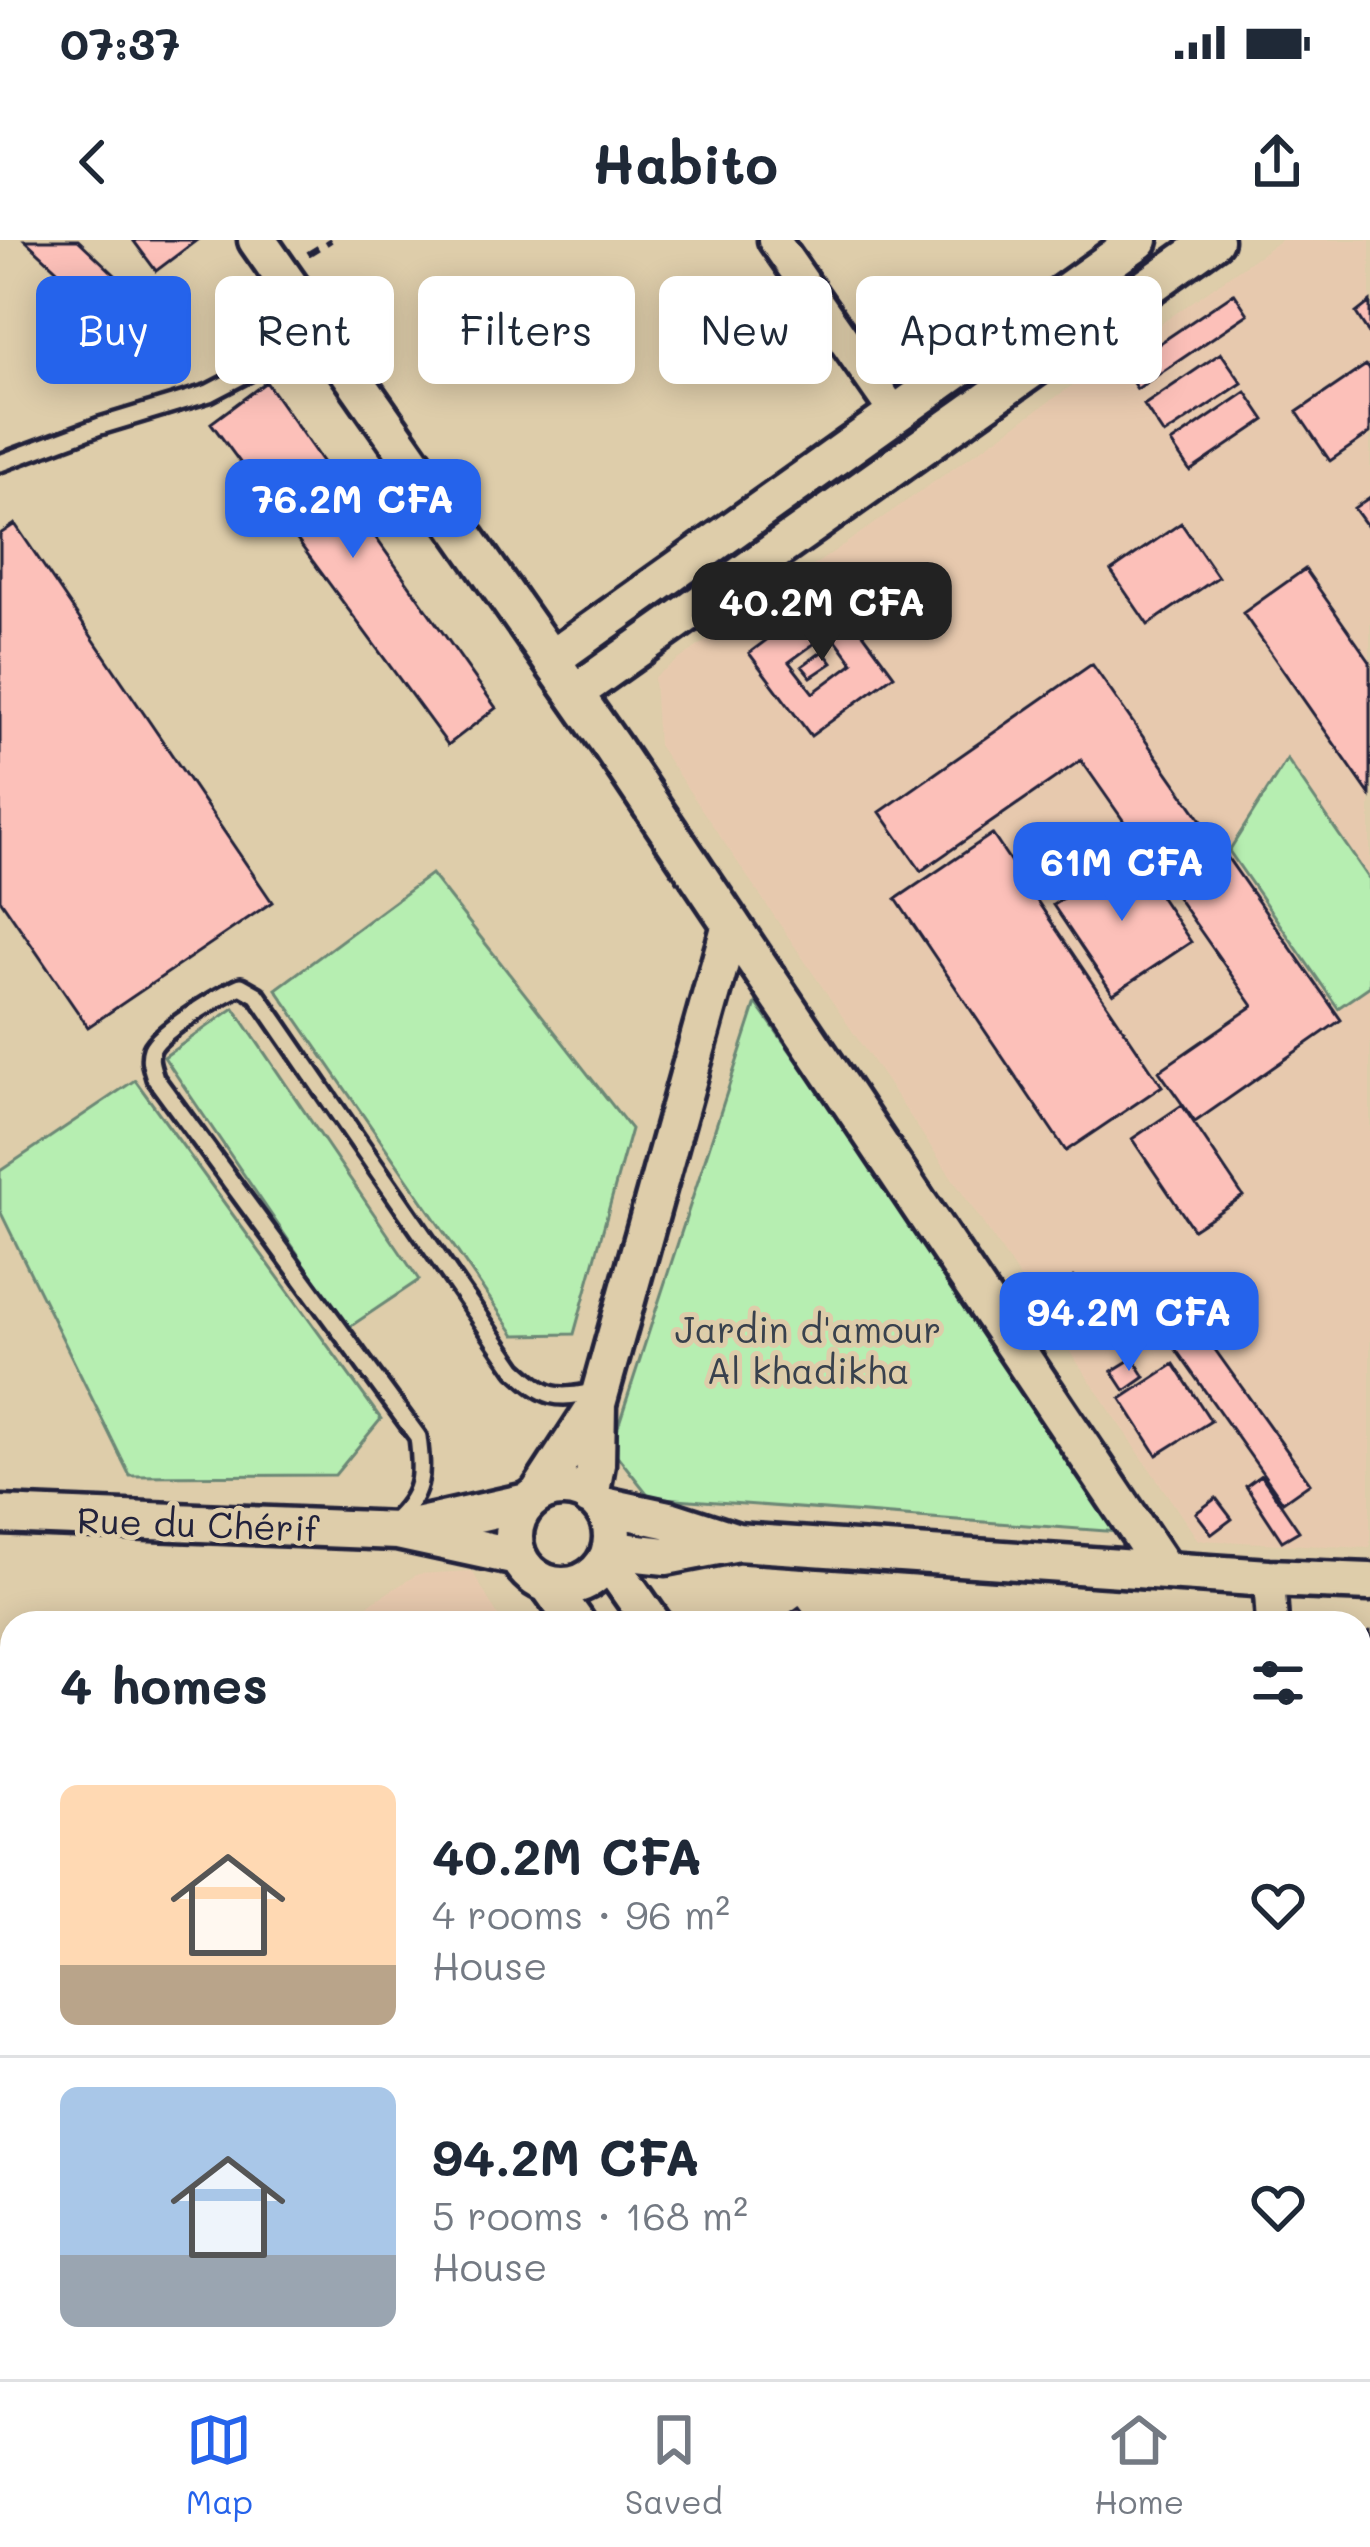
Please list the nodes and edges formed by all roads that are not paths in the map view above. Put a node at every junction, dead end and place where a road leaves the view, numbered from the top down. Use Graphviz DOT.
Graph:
graph roads {
  1 [pos="256,240"];
  2 [pos="774,240"];
  3 [pos="1138,240"];
  4 [pos="1214,240"];
  5 [pos="281,276"];
  6 [pos="226,384"];
  7 [pos="357,384"];
  8 [pos="896,415"];
  9 [pos="0,463"];
  10 [pos="552,659"];
  11 [pos="575,693"];
  12 [pos="731,924"];
  13 [pos="599,1397"];
  14 [pos="533,1497"];
  15 [pos="595,1501"];
  16 [pos="0,1515"];
  17 [pos="391,1531"];
  18 [pos="737,1542"];
  19 [pos="609,1555"];
  20 [pos="517,1557"];
  21 [pos="1165,1571"];
  22 [pos="1269,1578"];
  23 [pos="1370,1582"];
  24 [pos="549,1586"];
  25 [pos="567,1611"];
  26 [pos="644,1611"];
  27 [pos="1271,1611"];
  1 -- 5 [label="street"];
  2 -- 8 [label="street"];
  3 -- 8 [label="street"];
  4 -- 11 [label="street"];
  6 -- 9 [label="lane"];
  7 -- 10 [label="street"];
  8 -- 10 [label="street"];
  10 -- 11 [label="street"];
  11 -- 12 [label="street"];
  12 -- 13 [label="street"];
  12 -- 21 [label="street"];
  13 -- 14 [label="street"];
  13 -- 15 [label="street"];
  13 -- 17 [label="lane"];
  14 -- 15 [label="street"];
  14 -- 17 [label="street, Rue du Chérif"];
  14 -- 20 [label="street"];
  15 -- 18 [label="street"];
  15 -- 19 [label="street"];
  16 -- 17 [label="street, Rue du Chérif"];
  17 -- 20 [label="street, Rue du Chérif"];
  18 -- 19 [label="street"];
  18 -- 21 [label="street"];
  19 -- 24 [label="street"];
  19 -- 26 [label="street"];
  20 -- 24 [label="street"];
  21 -- 22 [label="street"];
  22 -- 23 [label="street"];
  22 -- 27 [label="street"];
  24 -- 25 [label="street"];
}
